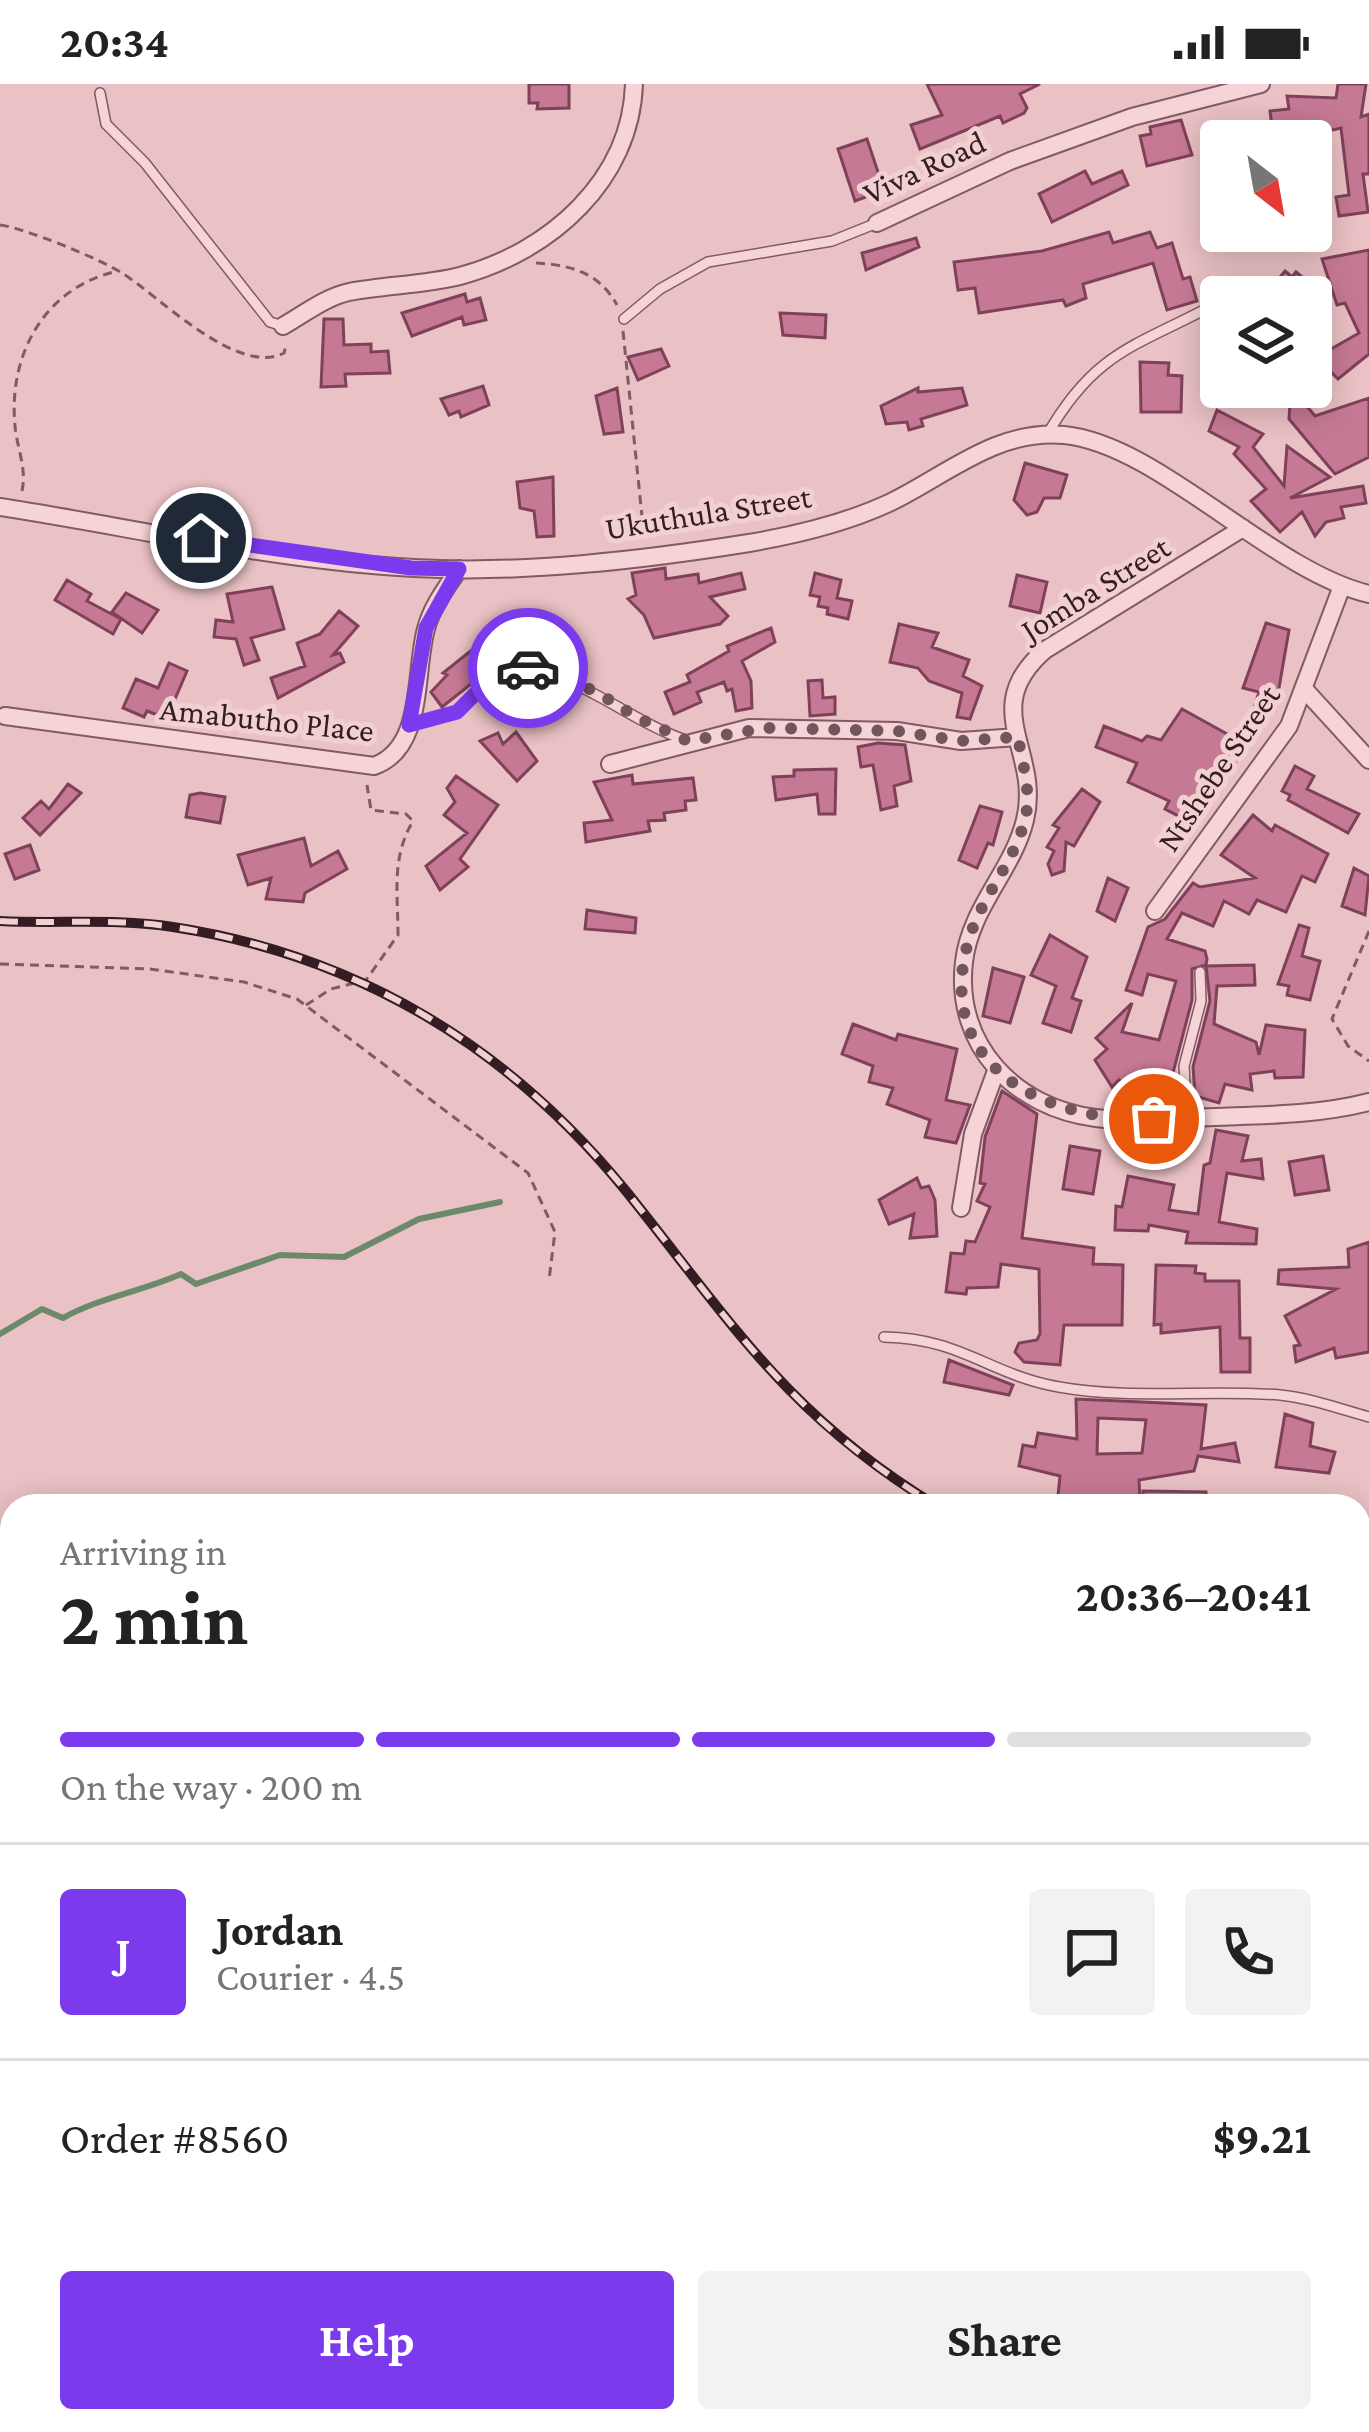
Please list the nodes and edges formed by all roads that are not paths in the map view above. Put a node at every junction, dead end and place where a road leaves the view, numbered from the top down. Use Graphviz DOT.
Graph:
graph roads {
  1 [pos="634,84"];
  2 [pos="1261,84"];
  3 [pos="100,94"];
  4 [pos="877,223"];
  5 [pos="1200,311"];
  6 [pos="624,319"];
  7 [pos="284,326"];
  8 [pos="1047,436"];
  9 [pos="7,508"];
  10 [pos="1243,527"];
  11 [pos="459,569"];
  12 [pos="1342,586"];
  13 [pos="1369,594"];
  14 [pos="1306,691"];
  15 [pos="5,716"];
  16 [pos="409,725"];
  17 [pos="1018,737"];
  18 [pos="688,741"];
  19 [pos="1369,760"];
  20 [pos="610,764"];
  21 [pos="1155,911"];
  22 [pos="1200,972"];
  23 [pos="995,1071"];
  24 [pos="1369,1102"];
  25 [pos="1187,1118"];
  26 [pos="962,1208"];
  27 [pos="884,1337"];
  28 [pos="1369,1417"];
  1 -- 7 [label="street"];
  2 -- 4 [label="street, Viva Road"];
  3 -- 7 [label="lane"];
  4 -- 6 [label="lane, Viva Road"];
  5 -- 8 [label="lane"];
  8 -- 10 [label="street, Ukuthula Street"];
  8 -- 11 [label="street, Ukuthula Street"];
  9 -- 11 [label="street, Ukuthula Street"];
  10 -- 12 [label="street, Ukuthula Street"];
  10 -- 17 [label="street, Jomba Street"];
  11 -- 16 [label="street, Amabutho Place"];
  12 -- 13 [label="street, Ukuthula Street"];
  12 -- 14 [label="street, Ntshebe Street"];
  14 -- 19 [label="street"];
  14 -- 21 [label="street, Ntshebe Street"];
  15 -- 16 [label="street, Amabutho Place"];
  16 -- 18 [label="lane"];
  17 -- 18 [label="street"];
  17 -- 23 [label="street, Jomba Street"];
  18 -- 20 [label="street"];
  22 -- 25 [label="lane"];
  23 -- 25 [label="street"];
  23 -- 26 [label="street"];
  24 -- 25 [label="street"];
  27 -- 28 [label="lane"];
}
